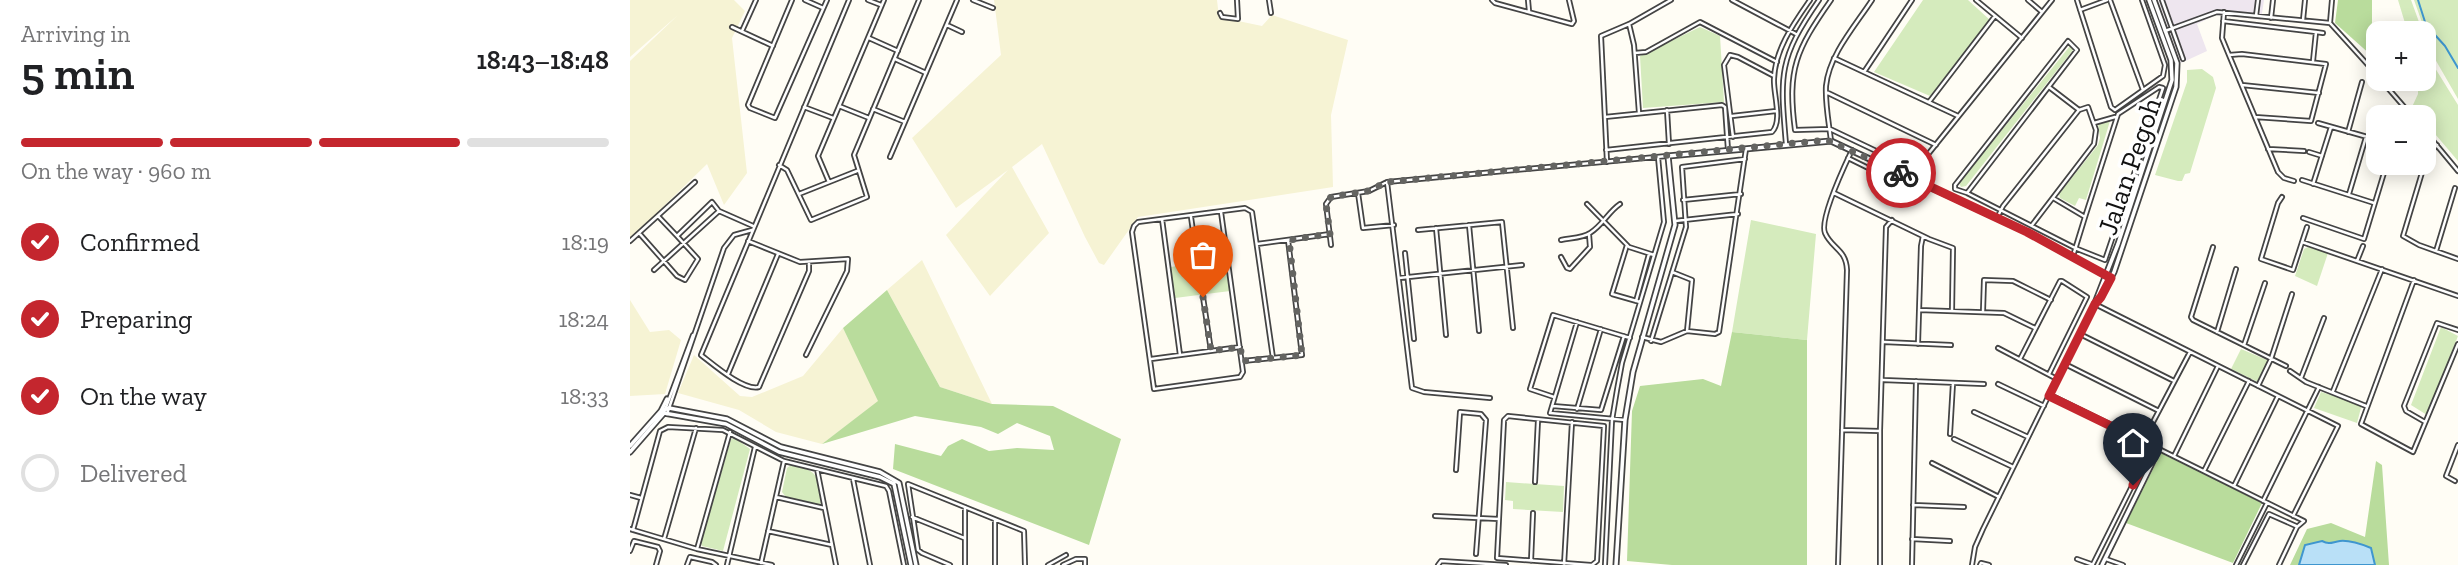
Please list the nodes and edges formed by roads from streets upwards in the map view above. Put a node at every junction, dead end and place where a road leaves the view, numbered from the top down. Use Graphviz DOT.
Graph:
graph roads {
  1 [pos="792,0"];
  2 [pos="805,0"];
  3 [pos="827,0"];
  4 [pos="849,0"];
  5 [pos="868,0"];
  6 [pos="884,0"];
  7 [pos="919,0"];
  8 [pos="957,0"];
  9 [pos="973,0"];
  10 [pos="1237,0"];
  11 [pos="1269,0"];
  12 [pos="1528,0"];
  13 [pos="1569,0"];
  14 [pos="1671,0"];
  15 [pos="1732,0"];
  16 [pos="1809,0"];
  17 [pos="1818,0"];
  18 [pos="1831,0"];
  19 [pos="1872,0"];
  20 [pos="1912,0"];
  21 [pos="1976,0"];
  22 [pos="2028,0"];
  23 [pos="2052,0"];
  24 [pos="2077,0"];
  25 [pos="2108,0"];
  26 [pos="2142,0"];
  27 [pos="2151,0"];
  28 [pos="2162,0"];
  29 [pos="2258,0"];
  30 [pos="2273,0"];
  31 [pos="2305,0"];
  32 [pos="2332,0"];
  33 [pos="754,1"];
  34 [pos="1493,1"];
  35 [pos="1741,2"];
  36 [pos="881,6"];
  37 [pos="823,8"];
  38 [pos="993,8"];
  39 [pos="1812,10"];
  40 [pos="2080,10"];
  41 [pos="1530,12"];
  42 [pos="2042,12"];
  43 [pos="2224,12"];
  44 [pos="1220,13"];
  45 [pos="1270,13"];
  46 [pos="1820,16"];
  47 [pos="1995,16"];
  48 [pos="2256,16"];
  49 [pos="2271,18"];
  50 [pos="2303,20"];
  51 [pos="2223,21"];
  52 [pos="2330,23"];
  53 [pos="947,24"];
  54 [pos="1629,24"];
  55 [pos="2158,25"];
  56 [pos="732,27"];
  57 [pos="2172,29"];
  58 [pos="1789,30"];
  59 [pos="2165,31"];
  60 [pos="742,32"];
  61 [pos="962,32"];
  62 [pos="2316,33"];
  63 [pos="2323,33"];
  64 [pos="1796,34"];
  65 [pos="868,38"];
  66 [pos="2022,38"];
  67 [pos="2164,42"];
  68 [pos="773,46"];
  69 [pos="898,51"];
  70 [pos="1634,52"];
  71 [pos="2228,55"];
  72 [pos="1834,58"];
  73 [pos="2183,58"];
  74 [pos="895,59"];
  75 [pos="2313,61"];
  76 [pos="1777,62"];
  77 [pos="2366,63"];
  78 [pos="1864,72"];
  79 [pos="926,73"];
  80 [pos="1774,76"];
  81 [pos="2362,82"];
  82 [pos="2242,85"];
  83 [pos="2049,86"];
  84 [pos="2143,90"];
  85 [pos="2390,91"];
  86 [pos="1826,92"];
  87 [pos="2320,93"];
  88 [pos="1929,103"];
  89 [pos="2403,105"];
  90 [pos="839,106"];
  91 [pos="804,107"];
  92 [pos="873,109"];
  93 [pos="1667,110"];
  94 [pos="2079,110"];
  95 [pos="1776,111"];
  96 [pos="1639,113"];
  97 [pos="1732,116"];
  98 [pos="1605,117"];
  99 [pos="1959,117"];
  100 [pos="2116,117"];
  101 [pos="2255,117"];
  102 [pos="834,118"];
  103 [pos="870,118"];
  104 [pos="905,122"];
  105 [pos="2094,123"];
  106 [pos="2318,123"];
  107 [pos="2331,127"];
  108 [pos="1830,129"];
  109 [pos="2348,132"];
  110 [pos="1733,137"];
  111 [pos="2366,137"];
  112 [pos="1728,138"];
  113 [pos="1831,141"];
  114 [pos="1669,144"];
  115 [pos="1786,144"];
  116 [pos="1936,145"];
  117 [pos="2437,145"];
  118 [pos="1746,148"];
  119 [pos="1606,149"];
  120 [pos="2268,149"];
  121 [pos="1728,150"];
  122 [pos="1852,150"];
  123 [pos="2304,151"];
  124 [pos="2309,152"];
  125 [pos="1668,156"];
  126 [pos="2322,156"];
  127 [pos="890,157"];
  128 [pos="1658,157"];
  129 [pos="1848,158"];
  130 [pos="1745,159"];
  131 [pos="1607,162"];
  132 [pos="779,165"];
  133 [pos="1916,170"];
  134 [pos="858,171"];
  135 [pos="2458,171"];
  136 [pos="2383,175"];
  137 [pos="1911,177"];
  138 [pos="2302,180"];
  139 [pos="2294,181"];
  140 [pos="695,182"];
  141 [pos="829,182"];
  142 [pos="1387,182"];
  143 [pos="2313,184"];
  144 [pos="1906,187"];
  145 [pos="2455,188"];
  146 [pos="1961,191"];
  147 [pos="1358,193"];
  148 [pos="1834,193"];
  149 [pos="1919,193"];
  150 [pos="1966,193"];
  151 [pos="799,194"];
  152 [pos="1741,194"];
  153 [pos="2349,195"];
  154 [pos="2283,197"];
  155 [pos="2053,198"];
  156 [pos="1955,199"];
  157 [pos="1683,200"];
  158 [pos="2374,202"];
  159 [pos="1587,204"];
  160 [pos="1620,204"];
  161 [pos="2001,209"];
  162 [pos="719,211"];
  163 [pos="1221,212"];
  164 [pos="1738,214"];
  165 [pos="658,216"];
  166 [pos="1191,216"];
  167 [pos="2085,217"];
  168 [pos="1997,218"];
  169 [pos="2303,218"];
  170 [pos="1162,219"];
  171 [pos="1685,220"];
  172 [pos="1892,220"];
  173 [pos="1675,221"];
  174 [pos="1603,222"];
  175 [pos="1394,225"];
  176 [pos="1469,225"];
  177 [pos="2031,226"];
  178 [pos="2307,227"];
  179 [pos="752,228"];
  180 [pos="1436,228"];
  181 [pos="1418,230"];
  182 [pos="639,233"];
  183 [pos="1330,234"];
  184 [pos="1589,234"];
  185 [pos="677,236"];
  186 [pos="1923,236"];
  187 [pos="1289,240"];
  188 [pos="1562,240"];
  189 [pos="630,241"];
  190 [pos="748,241"];
  191 [pos="683,242"];
  192 [pos="2302,242"];
  193 [pos="1258,244"];
  194 [pos="1331,245"];
  195 [pos="1627,245"];
  196 [pos="2363,246"];
  197 [pos="2213,247"];
  198 [pos="2076,248"];
  199 [pos="2436,251"];
  200 [pos="1405,253"];
  201 [pos="778,254"];
  202 [pos="1649,254"];
  203 [pos="1654,256"];
  204 [pos="2073,256"];
  205 [pos="1561,257"];
  206 [pos="1197,259"];
  207 [pos="2458,259"];
  208 [pos="664,261"];
  209 [pos="2357,261"];
  210 [pos="809,262"];
  211 [pos="1522,265"];
  212 [pos="1507,267"];
  213 [pos="2236,269"];
  214 [pos="2382,269"];
  215 [pos="654,270"];
  216 [pos="1474,270"];
  217 [pos="1672,272"];
  218 [pos="1440,274"];
  219 [pos="2106,275"];
  220 [pos="1407,277"];
  221 [pos="1399,278"];
  222 [pos="2111,278"];
  223 [pos="2414,280"];
  224 [pos="2264,283"];
  225 [pos="2292,295"];
  226 [pos="2458,296"];
  227 [pos="1203,297"];
  228 [pos="2050,300"];
  229 [pos="1638,301"];
  230 [pos="2095,304"];
  231 [pos="1919,310"];
  232 [pos="1952,310"];
  233 [pos="1983,312"];
  234 [pos="2324,318"];
  235 [pos="1577,322"];
  236 [pos="1513,328"];
  237 [pos="2036,328"];
  238 [pos="1601,329"];
  239 [pos="2458,330"];
  240 [pos="1479,331"];
  241 [pos="1687,331"];
  242 [pos="2217,332"];
  243 [pos="2080,334"];
  244 [pos="1446,335"];
  245 [pos="1624,336"];
  246 [pos="1642,337"];
  247 [pos="1630,338"];
  248 [pos="1414,339"];
  249 [pos="1651,341"];
  250 [pos="1884,342"];
  251 [pos="1918,344"];
  252 [pos="2458,344"];
  253 [pos="1951,345"];
  254 [pos="2244,345"];
  255 [pos="1240,347"];
  256 [pos="1998,348"];
  257 [pos="1211,351"];
  258 [pos="2189,352"];
  259 [pos="806,355"];
  260 [pos="1180,355"];
  261 [pos="1273,358"];
  262 [pos="1151,359"];
  263 [pos="2020,359"];
  264 [pos="2271,359"];
  265 [pos="1243,361"];
  266 [pos="2065,364"];
  267 [pos="2218,366"];
  268 [pos="2286,366"];
  269 [pos="2290,371"];
  270 [pos="728,374"];
  271 [pos="2049,374"];
  272 [pos="2057,379"];
  273 [pos="2301,379"];
  274 [pos="1883,380"];
  275 [pos="1916,381"];
  276 [pos="2175,381"];
  277 [pos="2249,382"];
  278 [pos="1953,383"];
  279 [pos="1984,384"];
  280 [pos="1998,384"];
  281 [pos="2258,386"];
  282 [pos="2319,387"];
  283 [pos="2333,391"];
  284 [pos="2049,396"];
  285 [pos="2278,396"];
  286 [pos="1555,397"];
  287 [pos="1490,398"];
  288 [pos="669,401"];
  289 [pos="1552,406"];
  290 [pos="2044,406"];
  291 [pos="2366,406"];
  292 [pos="1577,409"];
  293 [pos="666,411"];
  294 [pos="2159,411"];
  295 [pos="2308,411"];
  296 [pos="1974,412"];
  297 [pos="1538,420"];
  298 [pos="1612,420"];
  299 [pos="1625,420"];
  300 [pos="1572,422"];
  301 [pos="2426,422"];
  302 [pos="695,428"];
  303 [pos="1842,430"];
  304 [pos="1881,430"];
  305 [pos="730,432"];
  306 [pos="1950,434"];
  307 [pos="745,435"];
  308 [pos="2028,437"];
  309 [pos="1954,439"];
  310 [pos="2143,441"];
  311 [pos="630,446"];
  312 [pos="2152,446"];
  313 [pos="2458,446"];
  314 [pos="755,447"];
  315 [pos="2159,449"];
  316 [pos="630,452"];
  317 [pos="804,456"];
  318 [pos="2174,456"];
  319 [pos="784,461"];
  320 [pos="1932,463"];
  321 [pos="801,465"];
  322 [pos="2013,467"];
  323 [pos="817,469"];
  324 [pos="1456,470"];
  325 [pos="2204,471"];
  326 [pos="853,478"];
  327 [pos="2455,481"];
  328 [pos="1535,482"];
  329 [pos="2234,486"];
  330 [pos="630,495"];
  331 [pos="776,497"];
  332 [pos="1999,497"];
  333 [pos="641,498"];
  334 [pos="2265,502"];
  335 [pos="1913,505"];
  336 [pos="965,507"];
  337 [pos="1964,507"];
  338 [pos="825,509"];
  339 [pos="1533,513"];
  340 [pos="1435,516"];
  341 [pos="2293,516"];
  342 [pos="912,517"];
  343 [pos="1478,518"];
  344 [pos="1499,519"];
  345 [pos="995,520"];
  346 [pos="2114,522"];
  347 [pos="2121,526"];
  348 [pos="2299,526"];
  349 [pos="631,529"];
  350 [pos="768,531"];
  351 [pos="964,538"];
  352 [pos="664,539"];
  353 [pos="1912,540"];
  354 [pos="1950,541"];
  355 [pos="832,545"];
  356 [pos="697,549"];
  357 [pos="630,551"];
  358 [pos="1476,554"];
  359 [pos="1066,555"];
  360 [pos="729,556"];
  361 [pos="2077,559"];
  362 [pos="2105,559"];
  363 [pos="1531,561"];
  364 [pos="761,563"];
  365 [pos="1053,564"];
  366 [pos="1472,564"];
  367 [pos="1564,564"];
  368 [pos="1981,564"];
  369 [pos="656,565"];
  370 [pos="687,565"];
  371 [pos="716,565"];
  372 [pos="727,565"];
  373 [pos="772,565"];
  374 [pos="836,565"];
  375 [pos="870,565"];
  376 [pos="904,565"];
  377 [pos="914,565"];
  378 [pos="950,565"];
  379 [pos="965,565"];
  380 [pos="995,565"];
  381 [pos="1025,565"];
  382 [pos="1048,565"];
  383 [pos="1063,565"];
  384 [pos="1085,565"];
  385 [pos="1438,565"];
  386 [pos="1499,565"];
  387 [pos="1506,565"];
  388 [pos="1591,565"];
  389 [pos="1605,565"];
  390 [pos="1616,565"];
  391 [pos="1838,565"];
  392 [pos="1880,565"];
  393 [pos="1912,565"];
  394 [pos="1972,565"];
  395 [pos="1989,565"];
  396 [pos="2094,565"];
  397 [pos="2102,565"];
  398 [pos="2123,565"];
  399 [pos="2236,565"];
  400 [pos="2243,565"];
  401 [pos="2279,565"];
  1 -- 68 [label="street"];
  2 -- 37 [label="street"];
  3 -- 37 [label="street"];
  4 -- 91 [label="street"];
  5 -- 36 [label="street"];
  6 -- 36 [label="street"];
  7 -- 69 [label="street"];
  8 -- 53 [label="street"];
  9 -- 38 [label="street"];
  10 -- 44 [label="street"];
  11 -- 45 [label="street"];
  12 -- 41 [label="street"];
  13 -- 41 [label="street"];
  14 -- 54 [label="street"];
  15 -- 35 [label="street"];
  16 -- 58 [label="street"];
  17 -- 39 [label="street"];
  18 -- 46 [label="street"];
  19 -- 72 [label="street"];
  20 -- 78 [label="street"];
  21 -- 47 [label="street"];
  22 -- 42 [label="street"];
  23 -- 42 [label="street"];
  24 -- 40 [label="street"];
  25 -- 40 [label="street"];
  25 -- 84 [label="street"];
  26 -- 84 [label="street"];
  27 -- 55 [label="street"];
  27 -- 59 [label="street, Jalan Pegoh"];
  28 -- 57 [label="street"];
  29 -- 48 [label="street"];
  30 -- 49 [label="street"];
  31 -- 50 [label="street"];
  32 -- 52 [label="street"];
  33 -- 60 [label="street"];
  34 -- 41 [label="street"];
  35 -- 58 [label="street"];
  36 -- 65 [label="street"];
  37 -- 68 [label="street"];
  39 -- 46 [label="street"];
  39 -- 64 [label="street"];
  40 -- 84 [label="street"];
  42 -- 66 [label="street"];
  43 -- 48 [label="street"];
  43 -- 51 [label="street"];
  43 -- 57 [label="street"];
  46 -- 108 [label="street"];
  47 -- 66 [label="street"];
  47 -- 88 [label="street"];
  48 -- 49 [label="street"];
  49 -- 50 [label="street"];
  50 -- 52 [label="street"];
  51 -- 62 [label="street"];
  51 -- 71 [label="street"];
  52 -- 77 [label="street"];
  53 -- 61 [label="street"];
  53 -- 79 [label="street"];
  54 -- 70 [label="street"];
  54 -- 98 [label="street"];
  55 -- 59 [label="street"];
  55 -- 67 [label="street"];
  56 -- 60 [label="street"];
  57 -- 59 [label="street"];
  57 -- 73 [label="street"];
  58 -- 64 [label="street"];
  58 -- 76 [label="street"];
  59 -- 67 [label="street"];
  59 -- 222 [label="street, Jalan Pegoh"];
  60 -- 68 [label="street"];
  62 -- 63 [label="street"];
  62 -- 75 [label="street"];
  64 -- 115 [label="street"];
  65 -- 69 [label="street"];
  65 -- 90 [label="street"];
  66 -- 99 [label="street"];
  67 -- 219 [label="street"];
  69 -- 74 [label="street"];
  70 -- 76 [label="street"];
  70 -- 96 [label="street"];
  71 -- 75 [label="street"];
  71 -- 82 [label="street"];
  72 -- 78 [label="street"];
  72 -- 86 [label="street"];
  74 -- 79 [label="street"];
  74 -- 92 [label="street"];
  75 -- 87 [label="street"];
  76 -- 80 [label="street"];
  78 -- 88 [label="street"];
  79 -- 104 [label="street"];
  80 -- 95 [label="street"];
  80 -- 97 [label="street"];
  81 -- 109 [label="street"];
  82 -- 87 [label="street"];
  82 -- 101 [label="street"];
  83 -- 94 [label="street"];
  83 -- 146 [label="street"];
  83 -- 150 [label="street"];
  85 -- 89 [label="street"];
  86 -- 108 [label="street"];
  86 -- 116 [label="street"];
  87 -- 101 [label="street"];
  88 -- 99 [label="street"];
  90 -- 102 [label="street"];
  90 -- 103 [label="street"];
  91 -- 102 [label="street"];
  91 -- 132 [label="street"];
  92 -- 103 [label="street"];
  92 -- 104 [label="street"];
  93 -- 96 [label="street"];
  93 -- 112 [label="street"];
  93 -- 114 [label="street"];
  94 -- 105 [label="street"];
  94 -- 161 [label="street"];
  95 -- 97 [label="street"];
  95 -- 110 [label="street"];
  96 -- 98 [label="street"];
  97 -- 110 [label="street"];
  98 -- 119 [label="street"];
  99 -- 116 [label="street"];
  100 -- 105 [label="street"];
  100 -- 167 [label="street"];
  100 -- 198 [label="street"];
  101 -- 120 [label="street"];
  102 -- 141 [label="street"];
  103 -- 134 [label="street"];
  104 -- 127 [label="street"];
  105 -- 155 [label="street"];
  106 -- 107 [label="street"];
  107 -- 109 [label="street"];
  107 -- 126 [label="street"];
  108 -- 113 [label="street"];
  108 -- 133 [label="street"];
  109 -- 111 [label="street"];
  110 -- 112 [label="street"];
  111 -- 153 [label="street"];
  112 -- 114 [label="street"];
  112 -- 121 [label="street"];
  113 -- 115 [label="street"];
  113 -- 122 [label="street"];
  114 -- 119 [label="street"];
  115 -- 118 [label="street"];
  116 -- 133 [label="street"];
  117 -- 135 [label="street"];
  117 -- 199 [label="street"];
  118 -- 121 [label="street"];
  118 -- 130 [label="street"];
  119 -- 131 [label="street"];
  120 -- 123 [label="street"];
  120 -- 139 [label="street"];
  121 -- 125 [label="street"];
  122 -- 129 [label="street"];
  122 -- 137 [label="street"];
  124 -- 126 [label="street"];
  125 -- 128 [label="street"];
  125 -- 173 [label="street"];
  126 -- 143 [label="street"];
  128 -- 131 [label="street"];
  128 -- 203 [label="street"];
  129 -- 144 [label="street"];
  129 -- 148 [label="street"];
  130 -- 152 [label="street"];
  130 -- 157 [label="street"];
  131 -- 142 [label="street"];
  132 -- 151 [label="street"];
  132 -- 179 [label="street"];
  133 -- 137 [label="street"];
  134 -- 141 [label="street"];
  134 -- 151 [label="street"];
  136 -- 158 [label="street"];
  137 -- 144 [label="street"];
  137 -- 156 [label="street"];
  138 -- 143 [label="street"];
  140 -- 165 [label="street"];
  141 -- 151 [label="street"];
  142 -- 147 [label="street"];
  142 -- 175 [label="street"];
  143 -- 153 [label="street"];
  144 -- 149 [label="street"];
  145 -- 199 [label="street"];
  146 -- 150 [label="street"];
  146 -- 156 [label="street"];
  147 -- 175 [label="street"];
  147 -- 183 [label="street"];
  148 -- 172 [label="street"];
  148 -- 303 [label="street"];
  150 -- 161 [label="street"];
  152 -- 157 [label="street"];
  152 -- 164 [label="street"];
  153 -- 158 [label="street"];
  154 -- 192 [label="street"];
  155 -- 167 [label="street"];
  155 -- 177 [label="street"];
  156 -- 168 [label="street"];
  157 -- 171 [label="street"];
  158 -- 169 [label="street"];
  159 -- 174 [label="street"];
  160 -- 174 [label="street"];
  161 -- 168 [label="street"];
  161 -- 177 [label="street"];
  162 -- 179 [label="street"];
  162 -- 185 [label="street"];
  162 -- 191 [label="street"];
  163 -- 166 [label="street"];
  163 -- 193 [label="street"];
  163 -- 255 [label="street"];
  164 -- 171 [label="street"];
  164 -- 241 [label="street"];
  165 -- 182 [label="street"];
  165 -- 185 [label="street"];
  166 -- 170 [label="street"];
  166 -- 206 [label="street"];
  167 -- 198 [label="street"];
  168 -- 204 [label="street"];
  170 -- 260 [label="street"];
  170 -- 262 [label="street"];
  171 -- 173 [label="street"];
  171 -- 217 [label="street"];
  172 -- 186 [label="street"];
  172 -- 250 [label="street"];
  173 -- 246 [label="street"];
  174 -- 184 [label="street"];
  174 -- 195 [label="street"];
  175 -- 221 [label="street"];
  176 -- 180 [label="street"];
  176 -- 212 [label="street"];
  176 -- 216 [label="street"];
  177 -- 198 [label="street"];
  178 -- 192 [label="street"];
  179 -- 190 [label="street"];
  179 -- 288 [label="street"];
  180 -- 181 [label="street"];
  180 -- 218 [label="street"];
  182 -- 189 [label="street"];
  182 -- 208 [label="street"];
  183 -- 187 [label="street"];
  183 -- 194 [label="street"];
  184 -- 188 [label="street"];
  184 -- 205 [label="street"];
  185 -- 191 [label="street"];
  186 -- 231 [label="street"];
  186 -- 232 [label="street"];
  187 -- 193 [label="street"];
  187 -- 261 [label="street"];
  190 -- 201 [label="street"];
  190 -- 270 [label="street"];
  191 -- 208 [label="street"];
  191 -- 208 [label="street"];
  192 -- 209 [label="street"];
  193 -- 261 [label="street"];
  195 -- 202 [label="street"];
  195 -- 229 [label="street"];
  196 -- 209 [label="street"];
  197 -- 242 [label="street"];
  198 -- 204 [label="street"];
  199 -- 207 [label="street"];
  200 -- 220 [label="street"];
  201 -- 210 [label="street"];
  201 -- 270 [label="street"];
  202 -- 203 [label="street"];
  202 -- 229 [label="street"];
  203 -- 229 [label="street"];
  204 -- 219 [label="street"];
  208 -- 215 [label="street"];
  209 -- 214 [label="street"];
  210 -- 259 [label="street"];
  210 -- 270 [label="street"];
  211 -- 212 [label="street"];
  212 -- 216 [label="street"];
  212 -- 236 [label="street"];
  213 -- 242 [label="street"];
  214 -- 223 [label="street"];
  214 -- 283 [label="street"];
  216 -- 218 [label="street"];
  216 -- 240 [label="street"];
  217 -- 241 [label="street"];
  217 -- 249 [label="street"];
  218 -- 220 [label="street"];
  218 -- 244 [label="street"];
  219 -- 222 [label="street"];
  219 -- 230 [label="street"];
  220 -- 221 [label="street"];
  220 -- 248 [label="street"];
  221 -- 287 [label="street"];
  222 -- 230 [label="street, Jalan Pegoh"];
  223 -- 226 [label="street"];
  223 -- 291 [label="street"];
  224 -- 254 [label="street"];
  225 -- 264 [label="street"];
  227 -- 257 [label="street"];
  228 -- 233 [label="street"];
  228 -- 237 [label="street"];
  228 -- 271 [label="street"];
  229 -- 247 [label="street"];
  230 -- 243 [label="street, Jalan Pegoh"];
  230 -- 258 [label="street"];
  231 -- 232 [label="street"];
  231 -- 251 [label="street"];
  232 -- 233 [label="street"];
  233 -- 237 [label="street"];
  234 -- 273 [label="street"];
  235 -- 238 [label="street"];
  235 -- 286 [label="street"];
  235 -- 286 [label="street"];
  237 -- 263 [label="street"];
  238 -- 245 [label="street"];
  238 -- 292 [label="street"];
  239 -- 301 [label="street"];
  241 -- 249 [label="street"];
  242 -- 254 [label="street"];
  243 -- 266 [label="street, Jalan Pegoh"];
  243 -- 276 [label="street"];
  245 -- 247 [label="street"];
  245 -- 292 [label="street"];
  246 -- 249 [label="street"];
  246 -- 299 [label="street"];
  247 -- 298 [label="street"];
  250 -- 251 [label="street"];
  250 -- 274 [label="street"];
  251 -- 253 [label="street"];
  252 -- 301 [label="street"];
  254 -- 264 [label="street"];
  255 -- 257 [label="street"];
  255 -- 265 [label="street"];
  256 -- 263 [label="street"];
  257 -- 260 [label="street"];
  258 -- 267 [label="street"];
  258 -- 276 [label="street"];
  260 -- 262 [label="street"];
  261 -- 265 [label="street"];
  262 -- 265 [label="street"];
  263 -- 271 [label="street"];
  264 -- 268 [label="street"];
  264 -- 281 [label="street"];
  266 -- 272 [label="street, Jalan Pegoh"];
  266 -- 294 [label="street"];
  267 -- 277 [label="street"];
  267 -- 318 [label="street"];
  269 -- 273 [label="street"];
  271 -- 272 [label="street"];
  272 -- 284 [label="street, Jalan Pegoh"];
  273 -- 282 [label="street"];
  274 -- 275 [label="street"];
  274 -- 304 [label="street"];
  275 -- 278 [label="street"];
  275 -- 335 [label="street"];
  276 -- 294 [label="street"];
  277 -- 281 [label="street"];
  277 -- 325 [label="street"];
  278 -- 279 [label="street"];
  278 -- 306 [label="street"];
  280 -- 290 [label="street"];
  281 -- 285 [label="street"];
  282 -- 283 [label="street"];
  282 -- 295 [label="street"];
  283 -- 291 [label="street"];
  284 -- 290 [label="street, Jalan Pegoh"];
  284 -- 310 [label="street"];
  285 -- 295 [label="street"];
  285 -- 329 [label="street"];
  286 -- 289 [label="street"];
  288 -- 293 [label="street"];
  288 -- 293 [label="street"];
  289 -- 292 [label="street"];
  289 -- 298 [label="street"];
  290 -- 308 [label="street, Jalan Pegoh"];
  291 -- 301 [label="street"];
  293 -- 307 [label="street"];
  293 -- 311 [label="street"];
  293 -- 316 [label="street"];
  294 -- 310 [label="street"];
  295 -- 334 [label="street"];
  295 -- 341 [label="street"];
  296 -- 308 [label="street"];
  297 -- 300 [label="street"];
  297 -- 328 [label="street"];
  297 -- 344 [label="street"];
  298 -- 299 [label="street"];
  298 -- 389 [label="street"];
  299 -- 390 [label="street"];
  300 -- 367 [label="street"];
  300 -- 388 [label="street"];
  302 -- 305 [label="street"];
  302 -- 333 [label="street"];
  302 -- 352 [label="street"];
  303 -- 304 [label="street"];
  303 -- 391 [label="street"];
  304 -- 392 [label="street"];
  305 -- 307 [label="street"];
  305 -- 356 [label="street"];
  307 -- 314 [label="street"];
  307 -- 317 [label="street"];
  308 -- 322 [label="street, Jalan Pegoh"];
  309 -- 322 [label="street"];
  310 -- 312 [label="street"];
  312 -- 315 [label="street"];
  312 -- 346 [label="street"];
  313 -- 327 [label="street"];
  314 -- 319 [label="street"];
  314 -- 360 [label="street"];
  315 -- 318 [label="street"];
  315 -- 347 [label="street"];
  317 -- 321 [label="street"];
  317 -- 377 [label="street"];
  318 -- 325 [label="street"];
  319 -- 321 [label="street"];
  319 -- 331 [label="street"];
  320 -- 332 [label="street"];
  321 -- 323 [label="street"];
  322 -- 332 [label="street, Jalan Pegoh"];
  323 -- 326 [label="street"];
  323 -- 338 [label="street"];
  324 -- 343 [label="street"];
  325 -- 329 [label="street"];
  326 -- 375 [label="street"];
  326 -- 376 [label="street"];
  329 -- 334 [label="street"];
  330 -- 333 [label="street"];
  331 -- 338 [label="street"];
  331 -- 350 [label="street"];
  332 -- 394 [label="street, Jalan Pegoh"];
  333 -- 349 [label="street"];
  334 -- 341 [label="street"];
  334 -- 399 [label="street"];
  335 -- 337 [label="street"];
  335 -- 353 [label="street"];
  336 -- 342 [label="street"];
  336 -- 345 [label="street"];
  336 -- 351 [label="street"];
  338 -- 355 [label="street"];
  339 -- 363 [label="street"];
  340 -- 343 [label="street"];
  341 -- 348 [label="street"];
  342 -- 351 [label="street"];
  342 -- 378 [label="street"];
  343 -- 344 [label="street"];
  343 -- 358 [label="street"];
  344 -- 363 [label="street"];
  345 -- 380 [label="street"];
  345 -- 381 [label="street"];
  346 -- 347 [label="street"];
  346 -- 396 [label="street"];
  347 -- 362 [label="street"];
  348 -- 400 [label="street"];
  348 -- 401 [label="street"];
  349 -- 352 [label="street"];
  350 -- 355 [label="street"];
  350 -- 364 [label="street"];
  351 -- 379 [label="street"];
  352 -- 356 [label="street"];
  353 -- 354 [label="street"];
  353 -- 393 [label="street"];
  355 -- 374 [label="street"];
  356 -- 360 [label="street"];
  357 -- 369 [label="street"];
  359 -- 365 [label="street"];
  360 -- 364 [label="street"];
  360 -- 372 [label="street"];
  361 -- 396 [label="street"];
  362 -- 397 [label="street"];
  362 -- 398 [label="street"];
  363 -- 367 [label="street"];
  364 -- 373 [label="street"];
  365 -- 382 [label="street"];
  366 -- 385 [label="street"];
  366 -- 386 [label="street"];
  367 -- 388 [label="street"];
  368 -- 395 [label="street"];
  370 -- 371 [label="street"];
  383 -- 384 [label="street"];
  386 -- 387 [label="street"];
}
